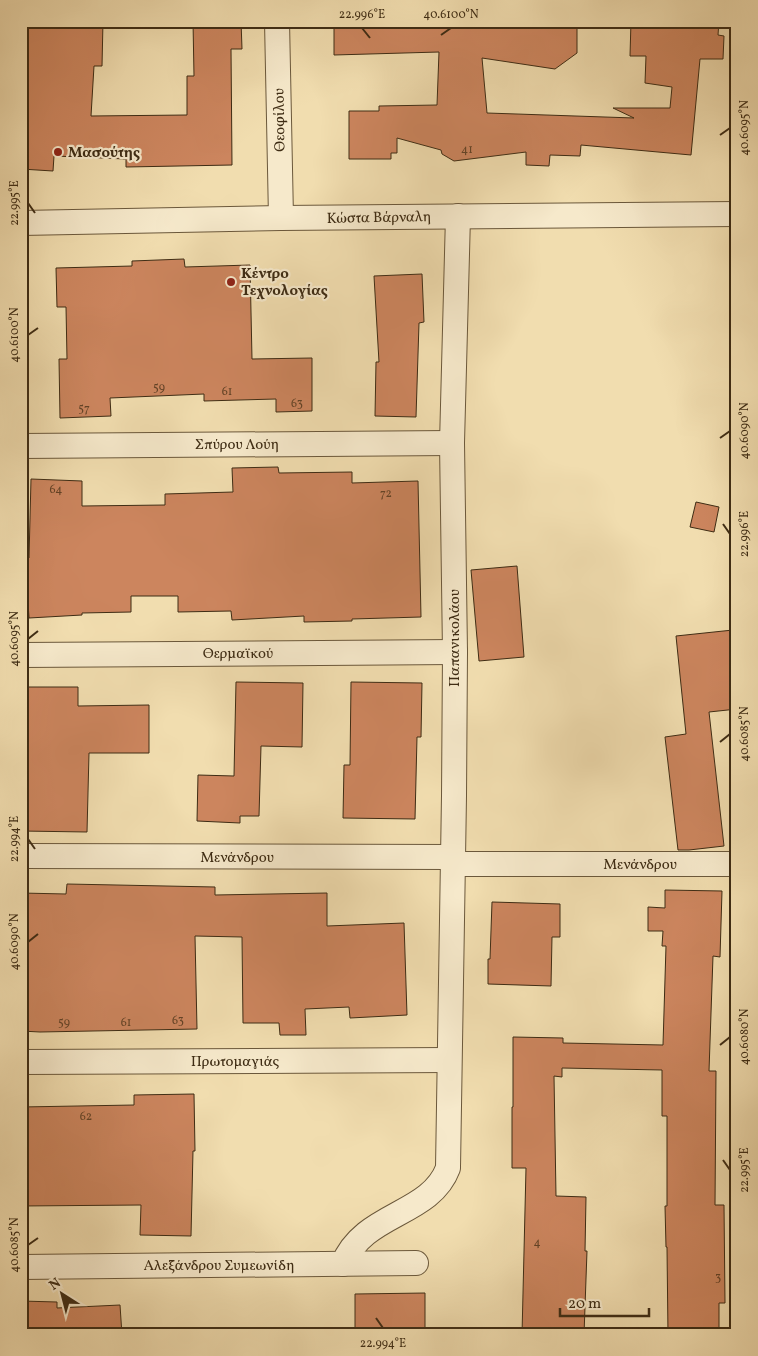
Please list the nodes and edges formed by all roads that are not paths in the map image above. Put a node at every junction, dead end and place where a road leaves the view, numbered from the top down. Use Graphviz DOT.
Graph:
graph roads {
  1 [pos="277,21"];
  2 [pos="737,214"];
  3 [pos="458,216"];
  4 [pos="281,218"];
  5 [pos="21,223"];
  6 [pos="452,443"];
  7 [pos="21,446"];
  8 [pos="455,652"];
  9 [pos="21,655"];
  10 [pos="21,856"];
  11 [pos="453,860"];
  12 [pos="737,864"];
  13 [pos="449,1060"];
  14 [pos="21,1062"];
  15 [pos="416,1263"];
  16 [pos="343,1264"];
  17 [pos="21,1267"];
  1 -- 4 [label="street, Θεοφίλου"];
  2 -- 3 [label="street, Κώστα Βάρναλη"];
  3 -- 4 [label="street, Κώστα Βάρναλη"];
  3 -- 6 [label="street, Παπανικολάου"];
  4 -- 5 [label="street, Κώστα Βάρναλη"];
  6 -- 7 [label="street, Σπύρου Λούη"];
  6 -- 8 [label="street, Παπανικολάου"];
  8 -- 9 [label="street, Θερμαϊκού"];
  8 -- 11 [label="street, Παπανικολάου"];
  10 -- 11 [label="street, Μενάνδρου"];
  11 -- 12 [label="street, Μενάνδρου"];
  11 -- 13 [label="street, Παπανικολάου"];
  13 -- 14 [label="street, Πρωτομαγιάς"];
  13 -- 16 [label="street, Παπανικολάου"];
  15 -- 16 [label="street, Αλεξάνδρου Συμεωνίδη"];
  16 -- 17 [label="street, Αλεξάνδρου Συμεωνίδη"];
}
